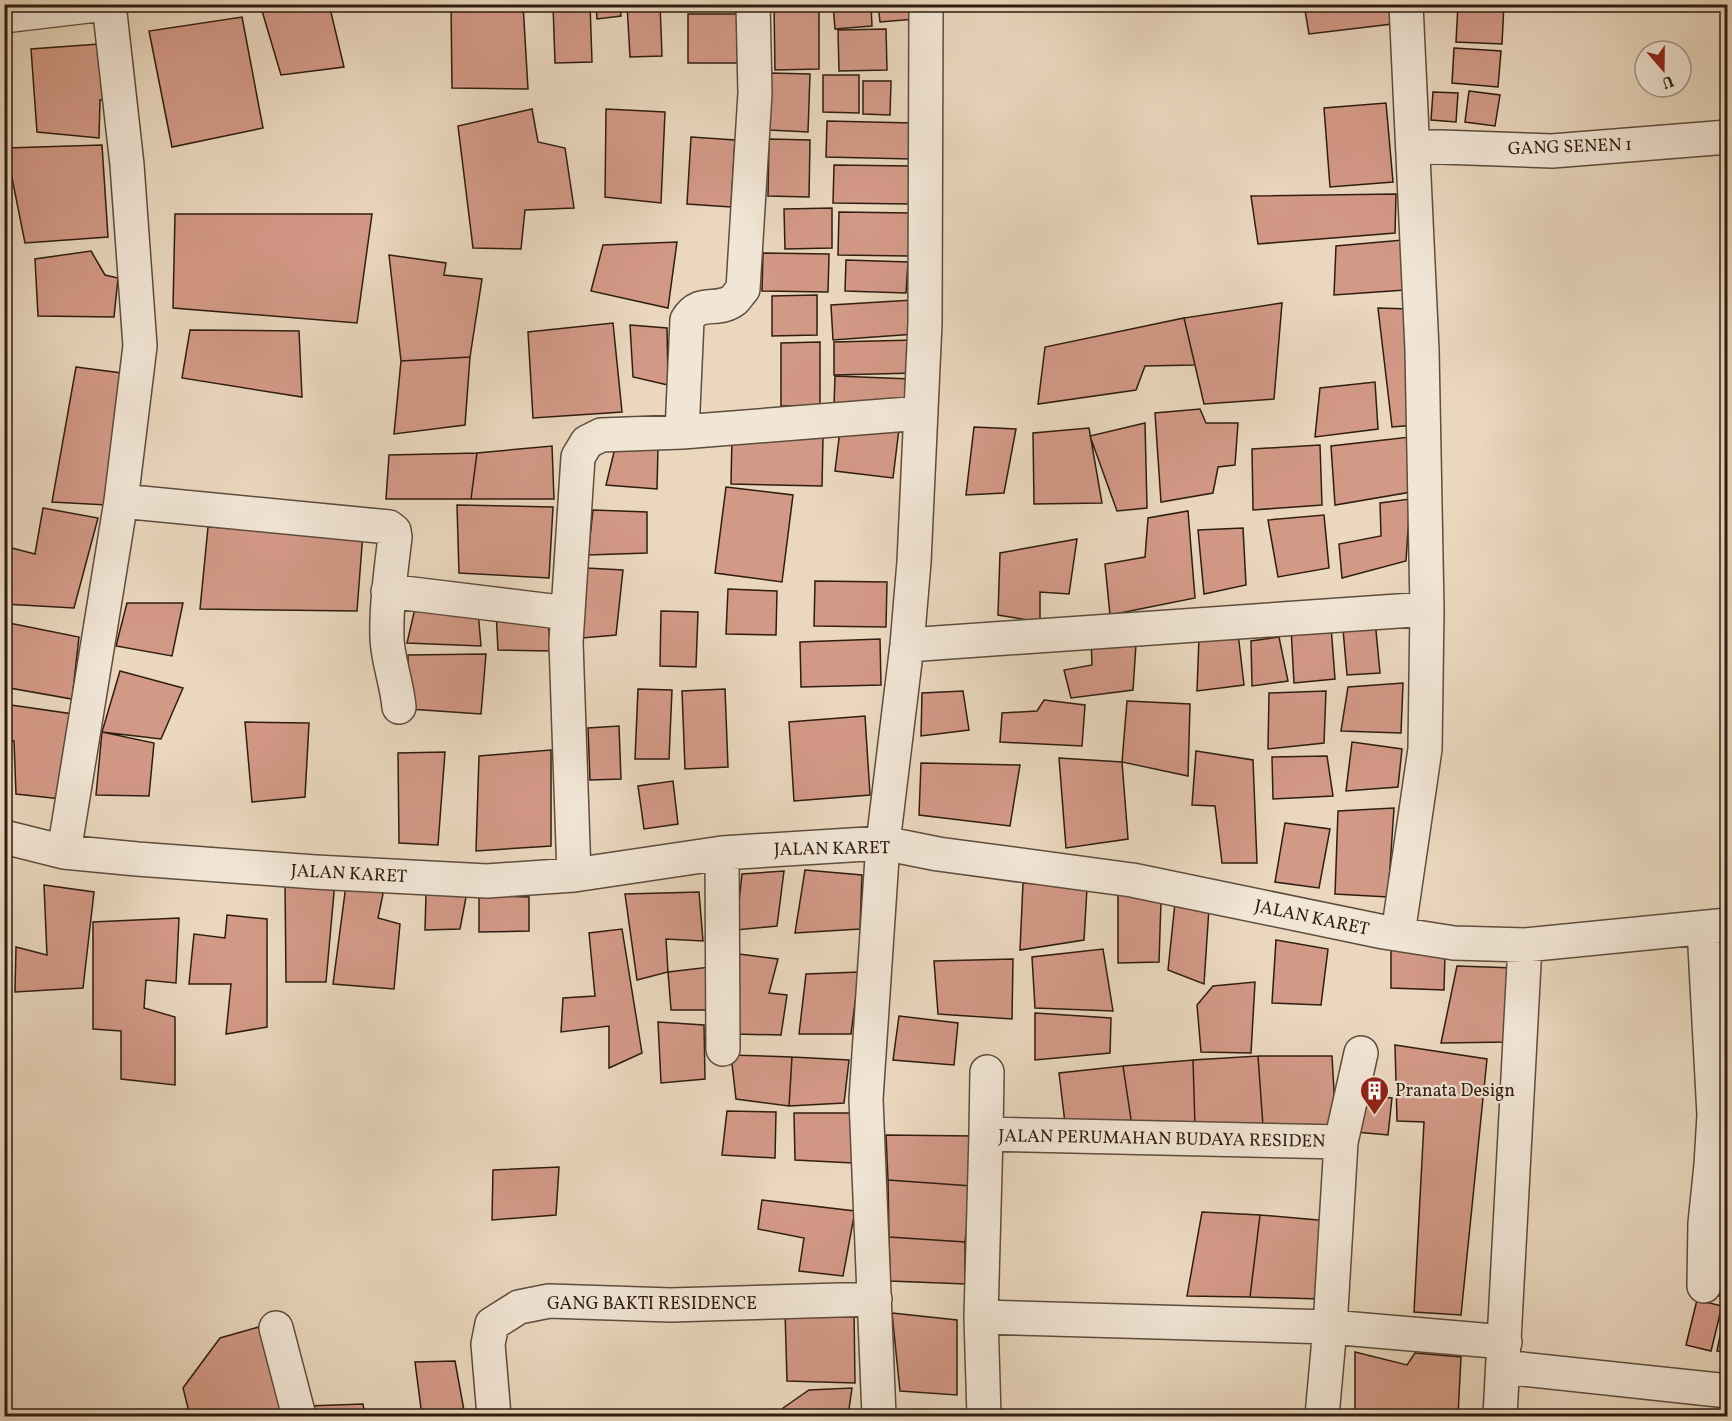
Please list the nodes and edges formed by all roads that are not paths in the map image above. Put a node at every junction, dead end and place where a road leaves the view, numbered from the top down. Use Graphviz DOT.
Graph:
graph roads {
  1 [pos="753,4"];
  2 [pos="926,4"];
  3 [pos="1406,4"];
  4 [pos="96,5"];
  5 [pos="4,16"];
  6 [pos="1728,137"];
  7 [pos="1413,146"];
  8 [pos="921,413"];
  9 [pos="682,432"];
  10 [pos="121,501"];
  11 [pos="388,591"];
  12 [pos="1427,609"];
  13 [pos="568,613"];
  14 [pos="907,645"];
  15 [pos="399,707"];
  16 [pos="4,837"];
  17 [pos="883,843"];
  18 [pos="64,852"];
  19 [pos="722,853"];
  20 [pos="573,875"];
  21 [pos="1716,927"];
  22 [pos="1398,934"];
  23 [pos="1525,945"];
  24 [pos="723,1049"];
  25 [pos="1361,1053"];
  26 [pos="987,1072"];
  27 [pos="986,1134"];
  28 [pos="1341,1142"];
  29 [pos="1704,1286"];
  30 [pos="875,1299"];
  31 [pos="981,1317"];
  32 [pos="1330,1327"];
  33 [pos="276,1328"];
  34 [pos="1504,1355"];
  35 [pos="1728,1391"];
  36 [pos="299,1416"];
  37 [pos="494,1416"];
  38 [pos="879,1416"];
  39 [pos="984,1416"];
  40 [pos="1322,1416"];
  41 [pos="1500,1416"];
  1 -- 9 [label="street"];
  2 -- 8 [label="street"];
  3 -- 7 [label="street"];
  4 -- 5 [label="street"];
  4 -- 10 [label="street"];
  6 -- 7 [label="street, GANG SENEN 1"];
  7 -- 12 [label="street"];
  8 -- 9 [label="street"];
  8 -- 14 [label="street"];
  9 -- 13 [label="street"];
  10 -- 11 [label="street"];
  10 -- 18 [label="street"];
  11 -- 13 [label="street"];
  11 -- 15 [label="street"];
  12 -- 14 [label="street"];
  12 -- 22 [label="street"];
  13 -- 20 [label="street"];
  14 -- 17 [label="street"];
  16 -- 18 [label="street, JALAN KARET"];
  17 -- 19 [label="street, JALAN KARET"];
  17 -- 22 [label="street, JALAN KARET"];
  17 -- 30 [label="street"];
  18 -- 20 [label="street, JALAN KARET"];
  19 -- 20 [label="street, JALAN KARET"];
  19 -- 24 [label="street"];
  21 -- 23 [label="street, JALAN KARET"];
  21 -- 29 [label="street"];
  22 -- 23 [label="street, JALAN KARET"];
  23 -- 34 [label="street"];
  25 -- 28 [label="street, JALAN PERUMAHAN BUDAYA RESIDEN"];
  26 -- 27 [label="street"];
  27 -- 28 [label="street, JALAN PERUMAHAN BUDAYA RESIDEN"];
  27 -- 31 [label="street, JALAN PERUMAHAN BUDAYA RESIDEN"];
  28 -- 32 [label="street, JALAN PERUMAHAN BUDAYA RESIDEN"];
  30 -- 37 [label="street, GANG BAKTI RESIDENCE"];
  30 -- 38 [label="street"];
  31 -- 32 [label="street"];
  31 -- 39 [label="street, JALAN PERUMAHAN BUDAYA RESIDEN"];
  32 -- 34 [label="street"];
  32 -- 40 [label="street, JALAN PERUMAHAN BUDAYA RESIDEN"];
  33 -- 36 [label="street"];
  34 -- 35 [label="street"];
  34 -- 41 [label="street"];
}
